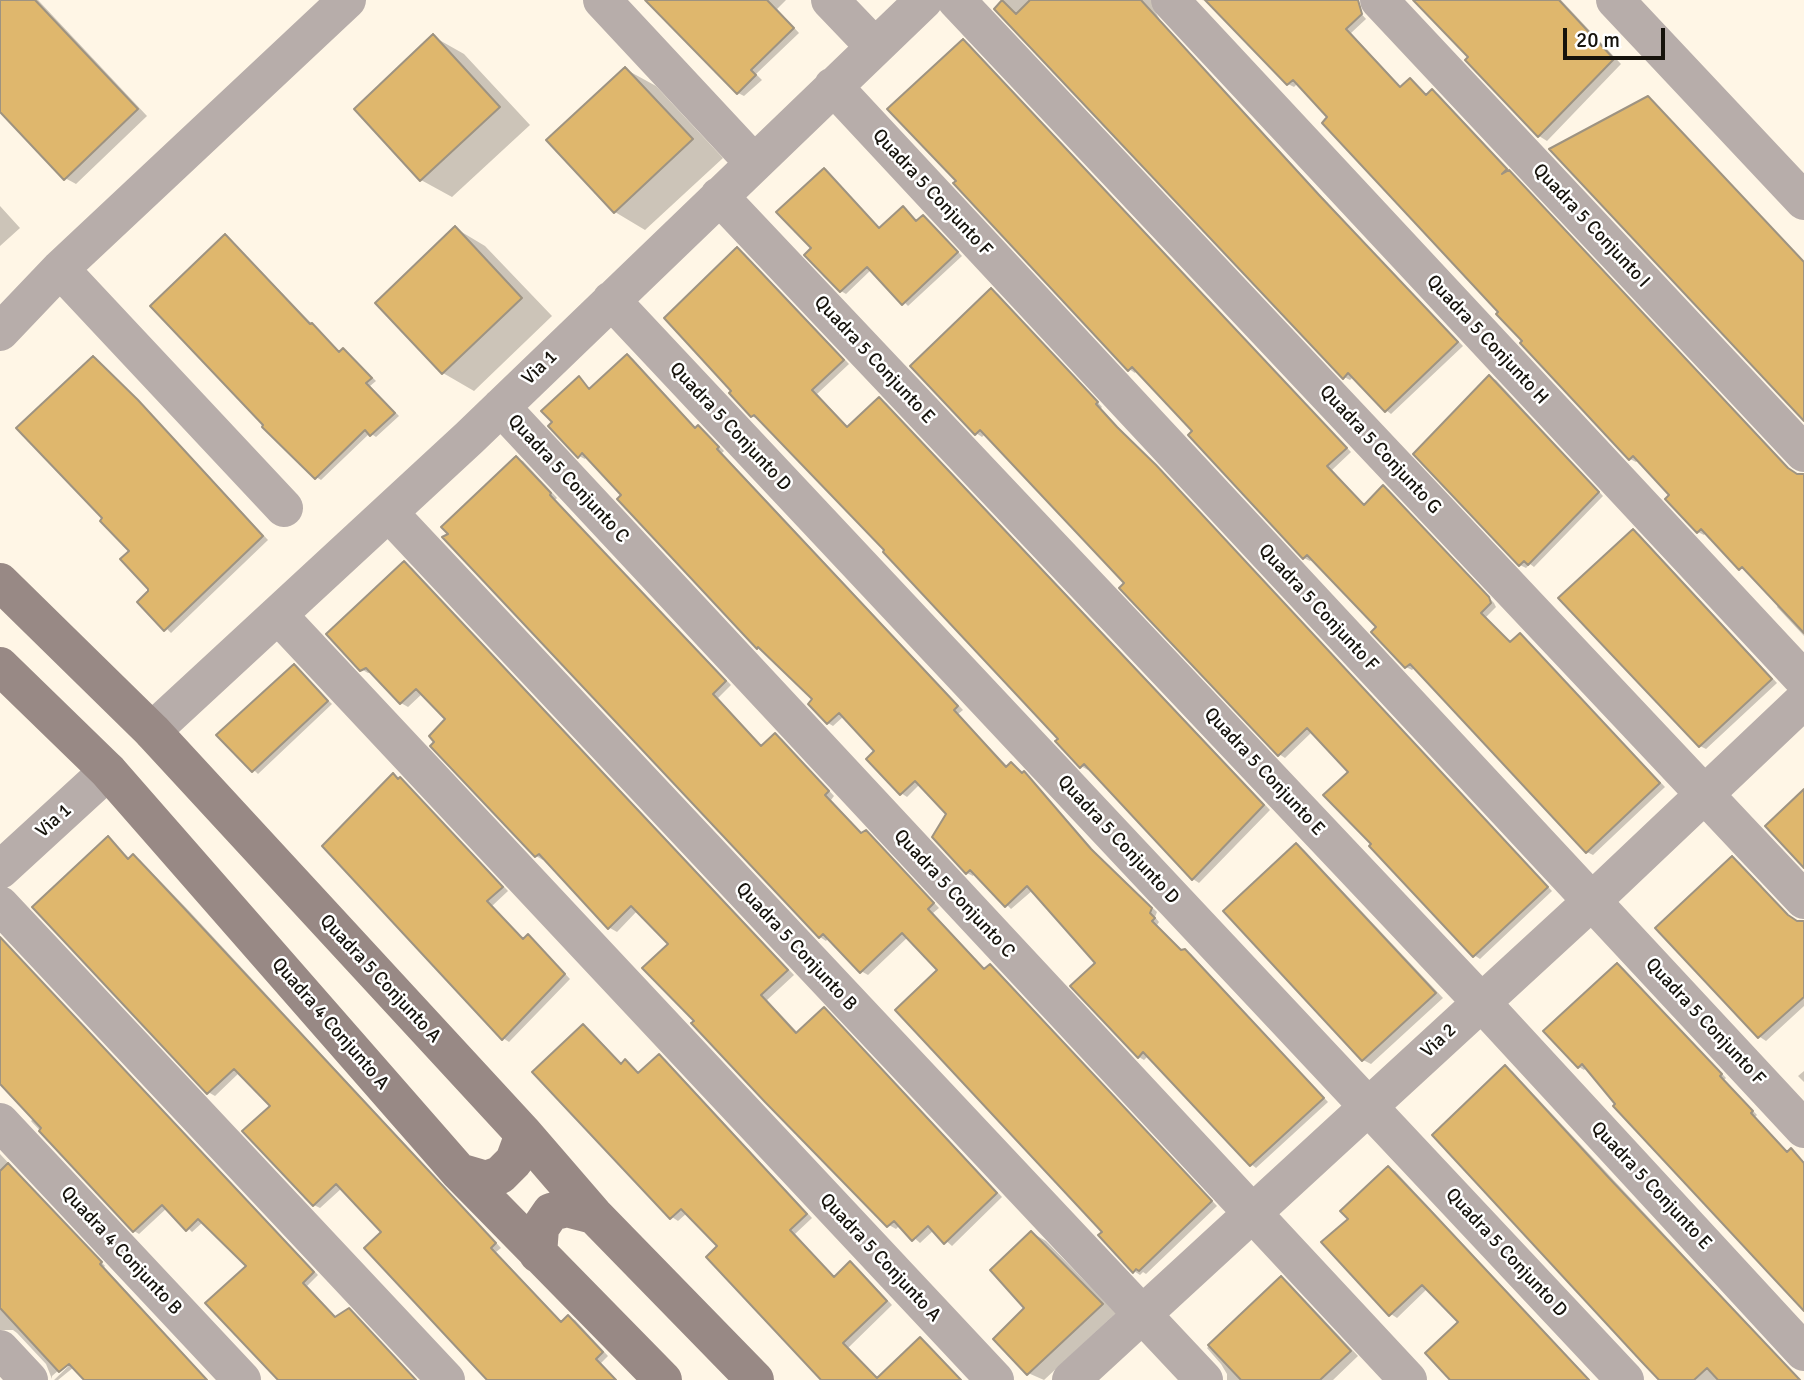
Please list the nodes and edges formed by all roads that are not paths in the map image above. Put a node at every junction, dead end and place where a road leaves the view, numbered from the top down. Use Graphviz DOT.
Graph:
graph roads {
  1 [pos="347,0"];
  2 [pos="602,0"];
  3 [pos="830,0"];
  4 [pos="924,0"];
  5 [pos="956,0"];
  6 [pos="1170,0"];
  7 [pos="1378,0"];
  8 [pos="1615,0"];
  9 [pos="874,46"];
  10 [pos="833,86"];
  11 [pos="754,163"];
  12 [pos="719,196"];
  13 [pos="1804,201"];
  14 [pos="60,269"];
  15 [pos="611,300"];
  16 [pos="0,332"];
  17 [pos="501,407"];
  18 [pos="1804,453"];
  19 [pos="284,508"];
  20 [pos="389,513"];
  21 [pos="0,582"];
  22 [pos="278,615"];
  23 [pos="0,666"];
  24 [pos="1804,680"];
  25 [pos="1804,700"];
  26 [pos="152,731"];
  27 [pos="108,771"];
  28 [pos="1705,794"];
  29 [pos="0,870"];
  30 [pos="1804,900"];
  31 [pos="1592,901"];
  32 [pos="0,905"];
  33 [pos="1481,1002"];
  34 [pos="1369,1106"];
  35 [pos="0,1122"];
  36 [pos="1804,1129"];
  37 [pos="524,1135"];
  38 [pos="459,1172"];
  39 [pos="1251,1213"];
  40 [pos="594,1215"];
  41 [pos="538,1254"];
  42 [pos="1142,1313"];
  43 [pos="0,1349"];
  44 [pos="1804,1352"];
  45 [pos="29,1380"];
  46 [pos="242,1380"];
  47 [pos="446,1380"];
  48 [pos="663,1380"];
  49 [pos="755,1380"];
  50 [pos="995,1380"];
  51 [pos="1071,1380"];
  52 [pos="1204,1380"];
  53 [pos="1408,1380"];
  54 [pos="1625,1380"];
  1 -- 14 [label="street"];
  2 -- 11 [label="street"];
  3 -- 9 [label="street"];
  4 -- 9 [label="street, Via 1"];
  5 -- 28 [label="street, Quadra 5 Conjunto G"];
  6 -- 24 [label="street, Quadra 5 Conjunto H"];
  7 -- 18 [label="street, Quadra 5 Conjunto I"];
  8 -- 13 [label="street"];
  9 -- 10 [label="street, Via 1"];
  10 -- 11 [label="street, Via 1"];
  10 -- 31 [label="street, Quadra 5 Conjunto F"];
  11 -- 12 [label="street, Via 1"];
  12 -- 15 [label="street, Via 1"];
  12 -- 33 [label="street, Quadra 5 Conjunto E"];
  14 -- 16 [label="street"];
  14 -- 19 [label="street"];
  15 -- 17 [label="street, Via 1"];
  15 -- 34 [label="street, Quadra 5 Conjunto D"];
  17 -- 20 [label="street, Via 1"];
  17 -- 39 [label="street, Quadra 5 Conjunto C"];
  20 -- 22 [label="street, Via 1"];
  20 -- 42 [label="street, Quadra 5 Conjunto B"];
  21 -- 26 [label="street, Quadra 5 Conjunto A"];
  22 -- 26 [label="street, Via 1"];
  22 -- 50 [label="street, Quadra 5 Conjunto A"];
  23 -- 27 [label="street, Quadra 4 Conjunto A"];
  25 -- 28 [label="street, Via 2"];
  26 -- 37 [label="street, Quadra 5 Conjunto A"];
  27 -- 29 [label="street, Via 1"];
  27 -- 38 [label="street, Quadra 4 Conjunto A"];
  28 -- 30 [label="street, Quadra 5 Conjunto G"];
  28 -- 31 [label="street, Via 2"];
  31 -- 33 [label="street, Via 2"];
  31 -- 36 [label="street, Quadra 5 Conjunto F"];
  32 -- 47 [label="street"];
  33 -- 34 [label="street, Via 2"];
  33 -- 44 [label="street, Quadra 5 Conjunto E"];
  34 -- 39 [label="street, Via 2"];
  34 -- 54 [label="street, Quadra 5 Conjunto D"];
  35 -- 46 [label="street, Quadra 4 Conjunto B"];
  37 -- 38 [label="street"];
  37 -- 40 [label="street, Quadra 5 Conjunto A"];
  38 -- 41 [label="street, Quadra 4 Conjunto A"];
  39 -- 42 [label="street, Via 2"];
  39 -- 53 [label="street, Quadra 5 Conjunto C"];
  40 -- 41 [label="street"];
  40 -- 49 [label="street, Quadra 5 Conjunto A"];
  41 -- 48 [label="street, Quadra 4 Conjunto A"];
  42 -- 51 [label="street, Via 2"];
  42 -- 52 [label="street, Quadra 5 Conjunto B"];
  43 -- 45 [label="street"];
}
